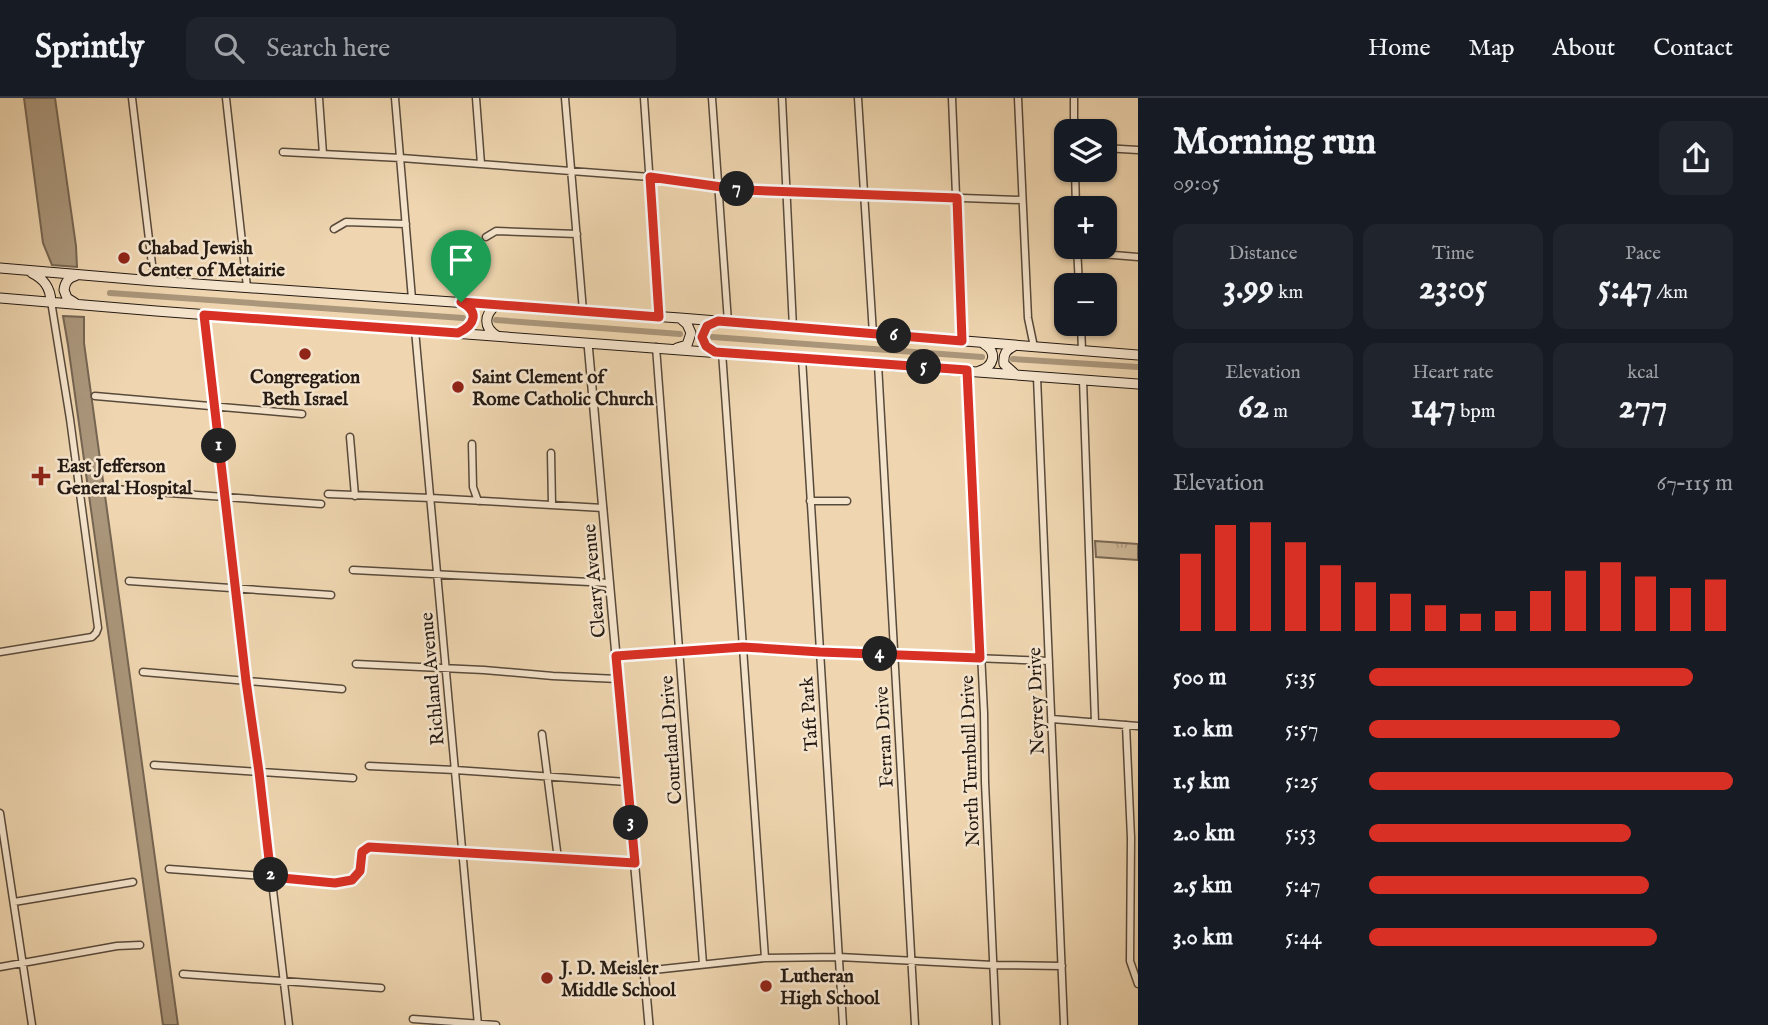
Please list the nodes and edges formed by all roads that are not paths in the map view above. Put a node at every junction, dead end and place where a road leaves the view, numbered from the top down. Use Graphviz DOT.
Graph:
graph roads {
  1 [pos="132,98"];
  2 [pos="226,98"];
  3 [pos="319,98"];
  4 [pos="395,98"];
  5 [pos="476,98"];
  6 [pos="565,98"];
  7 [pos="644,98"];
  8 [pos="712,98"];
  9 [pos="782,98"];
  10 [pos="859,98"];
  11 [pos="952,98"];
  12 [pos="1018,98"];
  13 [pos="1074,98"];
  14 [pos="1074,119"];
  15 [pos="1117,149"];
  16 [pos="1138,150"];
  17 [pos="283,152"];
  18 [pos="323,154"];
  19 [pos="401,158"];
  20 [pos="481,164"];
  21 [pos="572,171"];
  22 [pos="650,177"];
  23 [pos="718,187"];
  24 [pos="788,192"];
  25 [pos="864,195"];
  26 [pos="957,198"];
  27 [pos="1021,200"];
  28 [pos="406,224"];
  29 [pos="334,229"];
  30 [pos="577,234"];
  31 [pos="486,237"];
  32 [pos="1117,254"];
  33 [pos="1138,257"];
  34 [pos="0,268"];
  35 [pos="24,270"];
  36 [pos="80,275"];
  37 [pos="154,281"];
  38 [pos="247,287"];
  39 [pos="0,298"];
  40 [pos="412,299"];
  41 [pos="51,301"];
  42 [pos="461,302"];
  43 [pos="79,304"];
  44 [pos="496,305"];
  45 [pos="583,311"];
  46 [pos="204,315"];
  47 [pos="659,317"];
  48 [pos="680,318"];
  49 [pos="723,322"];
  50 [pos="793,328"];
  51 [pos="415,330"];
  52 [pos="458,333"];
  53 [pos="873,334"];
  54 [pos="497,336"];
  55 [pos="1081,336"];
  56 [pos="962,341"];
  57 [pos="587,342"];
  58 [pos="981,343"];
  59 [pos="1016,345"];
  60 [pos="656,347"];
  61 [pos="1034,347"];
  62 [pos="676,349"];
  63 [pos="1082,351"];
  64 [pos="718,352"];
  65 [pos="1138,355"];
  66 [pos="802,358"];
  67 [pos="878,364"];
  68 [pos="967,370"];
  69 [pos="977,371"];
  70 [pos="1016,375"];
  71 [pos="1037,377"];
  72 [pos="1083,380"];
  73 [pos="1138,384"];
  74 [pos="95,396"];
  75 [pos="214,406"];
  76 [pos="302,414"];
  77 [pos="350,437"];
  78 [pos="472,444"];
  79 [pos="551,453"];
  80 [pos="114,489"];
  81 [pos="328,494"];
  82 [pos="355,496"];
  83 [pos="226,498"];
  84 [pos="431,498"];
  85 [pos="478,501"];
  86 [pos="810,501"];
  87 [pos="847,501"];
  88 [pos="321,504"];
  89 [pos="552,505"];
  90 [pos="603,508"];
  91 [pos="352,570"];
  92 [pos="438,574"];
  93 [pos="129,581"];
  94 [pos="609,583"];
  95 [pos="236,588"];
  96 [pos="331,595"];
  97 [pos="743,647"];
  98 [pos="679,651"];
  99 [pos="0,652"];
  100 [pos="820,652"];
  101 [pos="894,654"];
  102 [pos="616,656"];
  103 [pos="980,658"];
  104 [pos="1049,661"];
  105 [pos="356,664"];
  106 [pos="447,668"];
  107 [pos="144,672"];
  108 [pos="618,678"];
  109 [pos="246,681"];
  110 [pos="342,689"];
  111 [pos="1052,719"];
  112 [pos="1095,722"];
  113 [pos="1126,726"];
  114 [pos="1138,726"];
  115 [pos="542,734"];
  116 [pos="1129,764"];
  117 [pos="1138,764"];
  118 [pos="154,765"];
  119 [pos="369,766"];
  120 [pos="455,770"];
  121 [pos="259,772"];
  122 [pos="547,776"];
  123 [pos="352,778"];
  124 [pos="627,782"];
  125 [pos="0,813"];
  126 [pos="1,827"];
  127 [pos="1134,837"];
  128 [pos="463,853"];
  129 [pos="558,859"];
  130 [pos="635,863"];
  131 [pos="169,869"];
  132 [pos="271,877"];
  133 [pos="133,881"];
  134 [pos="14,902"];
  135 [pos="140,945"];
  136 [pos="839,957"];
  137 [pos="765,958"];
  138 [pos="911,960"];
  139 [pos="23,962"];
  140 [pos="703,964"];
  141 [pos="993,965"];
  142 [pos="1062,966"];
  143 [pos="0,967"];
  144 [pos="644,971"];
  145 [pos="183,974"];
  146 [pos="284,981"];
  147 [pos="1138,984"];
  148 [pos="381,988"];
  149 [pos="414,1018"];
  150 [pos="32,1025"];
  151 [pos="289,1025"];
  152 [pos="478,1025"];
  153 [pos="496,1025"];
  154 [pos="649,1025"];
  155 [pos="843,1025"];
  156 [pos="915,1025"];
  157 [pos="996,1025"];
  158 [pos="1064,1025"];
  1 -- 37 [label="street"];
  2 -- 38 [label="street"];
  3 -- 18 [label="street"];
  4 -- 19 [label="street"];
  5 -- 20 [label="street"];
  6 -- 21 [label="street"];
  7 -- 22 [label="street"];
  8 -- 23 [label="street"];
  9 -- 24 [label="street"];
  10 -- 25 [label="street"];
  11 -- 26 [label="street"];
  12 -- 27 [label="street"];
  13 -- 14 [label="street"];
  15 -- 16 [label="street"];
  17 -- 18 [label="street"];
  18 -- 19 [label="street"];
  19 -- 20 [label="street"];
  19 -- 28 [label="street"];
  20 -- 21 [label="street"];
  21 -- 22 [label="street"];
  21 -- 30 [label="street"];
  22 -- 23 [label="street"];
  22 -- 47 [label="street"];
  23 -- 24 [label="street"];
  23 -- 49 [label="street"];
  24 -- 25 [label="street"];
  24 -- 50 [label="street"];
  25 -- 26 [label="street"];
  25 -- 53 [label="street"];
  26 -- 27 [label="street"];
  26 -- 56 [label="street"];
  27 -- 61 [label="street"];
  28 -- 29 [label="street"];
  28 -- 40 [label="street"];
  30 -- 31 [label="street"];
  30 -- 45 [label="street"];
  32 -- 33 [label="street"];
  34 -- 35 [label="main road"];
  35 -- 36 [label="main road"];
  35 -- 41 [label="main road"];
  36 -- 37 [label="main road"];
  36 -- 43 [label="main road"];
  37 -- 38 [label="main road"];
  38 -- 40 [label="main road"];
  39 -- 41 [label="main road"];
  40 -- 42 [label="main road"];
  41 -- 43 [label="main road"];
  41 -- 99 [label="street"];
  42 -- 44 [label="main road"];
  42 -- 52 [label="main road"];
  43 -- 46 [label="main road"];
  44 -- 45 [label="main road"];
  44 -- 54 [label="main road"];
  45 -- 47 [label="main road"];
  46 -- 51 [label="main road"];
  46 -- 75 [label="street"];
  47 -- 48 [label="main road"];
  48 -- 49 [label="main road"];
  48 -- 62 [label="main road"];
  49 -- 50 [label="main road"];
  49 -- 64 [label="main road"];
  50 -- 53 [label="main road"];
  51 -- 52 [label="main road"];
  51 -- 84 [label="street, Richland Avenue"];
  52 -- 54 [label="main road"];
  53 -- 56 [label="main road"];
  54 -- 57 [label="main road"];
  55 -- 63 [label="street"];
  56 -- 58 [label="main road"];
  57 -- 60 [label="main road"];
  57 -- 90 [label="street, Cleary Avenue"];
  58 -- 59 [label="main road"];
  58 -- 69 [label="main road"];
  59 -- 61 [label="main road"];
  59 -- 70 [label="main road"];
  60 -- 62 [label="main road"];
  60 -- 98 [label="street, Courtland Drive"];
  61 -- 63 [label="main road"];
  62 -- 64 [label="main road"];
  63 -- 65 [label="main road"];
  64 -- 66 [label="main road"];
  64 -- 97 [label="street"];
  66 -- 67 [label="main road"];
  66 -- 86 [label="street, Taft Park"];
  67 -- 68 [label="main road"];
  67 -- 101 [label="street, Ferran Drive"];
  68 -- 69 [label="main road"];
  68 -- 103 [label="street, North Turnbull Drive"];
  69 -- 70 [label="main road"];
  70 -- 71 [label="main road"];
  71 -- 72 [label="main road"];
  71 -- 104 [label="street, Neyrey Drive"];
  72 -- 73 [label="main road"];
  72 -- 112 [label="street"];
  74 -- 75 [label="street"];
  75 -- 76 [label="street"];
  75 -- 83 [label="street"];
  77 -- 82 [label="street"];
  78 -- 85 [label="street"];
  79 -- 89 [label="street"];
  80 -- 83 [label="street"];
  81 -- 82 [label="street"];
  82 -- 84 [label="street"];
  83 -- 88 [label="street"];
  83 -- 95 [label="street"];
  84 -- 85 [label="street"];
  84 -- 92 [label="street, Richland Avenue"];
  85 -- 89 [label="street"];
  86 -- 87 [label="street"];
  86 -- 100 [label="street, Taft Park"];
  89 -- 90 [label="street"];
  90 -- 94 [label="street, Cleary Avenue"];
  91 -- 92 [label="street"];
  92 -- 94 [label="street"];
  92 -- 106 [label="street, Richland Avenue"];
  93 -- 95 [label="street"];
  94 -- 102 [label="street, Cleary Avenue"];
  95 -- 96 [label="street"];
  95 -- 109 [label="street"];
  97 -- 98 [label="street"];
  97 -- 100 [label="street"];
  97 -- 137 [label="street"];
  98 -- 102 [label="street"];
  98 -- 140 [label="street, Courtland Drive"];
  100 -- 101 [label="street"];
  100 -- 136 [label="street, Taft Park"];
  101 -- 103 [label="street"];
  101 -- 138 [label="street, Ferran Drive"];
  102 -- 108 [label="street, Cleary Avenue"];
  103 -- 104 [label="street"];
  103 -- 141 [label="street, North Turnbull Drive"];
  104 -- 111 [label="street, Neyrey Drive"];
  105 -- 106 [label="street"];
  106 -- 108 [label="street"];
  106 -- 120 [label="street, Richland Avenue"];
  107 -- 109 [label="street"];
  108 -- 124 [label="street, Cleary Avenue"];
  109 -- 110 [label="street"];
  109 -- 121 [label="street"];
  111 -- 112 [label="street"];
  111 -- 142 [label="street, Neyrey Drive"];
  112 -- 113 [label="street"];
  113 -- 114 [label="street"];
  113 -- 116 [label="street"];
  115 -- 122 [label="street"];
  116 -- 117 [label="street"];
  116 -- 127 [label="street"];
  118 -- 121 [label="street"];
  119 -- 120 [label="street"];
  120 -- 122 [label="street"];
  120 -- 128 [label="street, Richland Avenue"];
  121 -- 123 [label="street"];
  121 -- 132 [label="street"];
  122 -- 124 [label="street"];
  122 -- 129 [label="street"];
  124 -- 130 [label="street, Cleary Avenue"];
  125 -- 126 [label="street"];
  126 -- 134 [label="street"];
  127 -- 147 [label="street"];
  128 -- 129 [label="street"];
  128 -- 132 [label="street"];
  128 -- 152 [label="street, Richland Avenue"];
  129 -- 130 [label="street"];
  130 -- 144 [label="street, Cleary Avenue"];
  131 -- 132 [label="street"];
  132 -- 146 [label="street"];
  133 -- 134 [label="street"];
  134 -- 139 [label="street"];
  135 -- 139 [label="street"];
  136 -- 137 [label="street"];
  136 -- 138 [label="street"];
  136 -- 155 [label="street, Taft Park"];
  137 -- 140 [label="street"];
  138 -- 141 [label="street"];
  138 -- 156 [label="street, Ferran Drive"];
  139 -- 143 [label="street"];
  139 -- 150 [label="street"];
  140 -- 144 [label="street"];
  141 -- 142 [label="street"];
  141 -- 157 [label="street, North Turnbull Drive"];
  142 -- 158 [label="street, Neyrey Drive"];
  144 -- 154 [label="street, Cleary Avenue"];
  145 -- 146 [label="street"];
  146 -- 148 [label="street"];
  146 -- 151 [label="street"];
  149 -- 152 [label="street"];
  152 -- 153 [label="street"];
}
